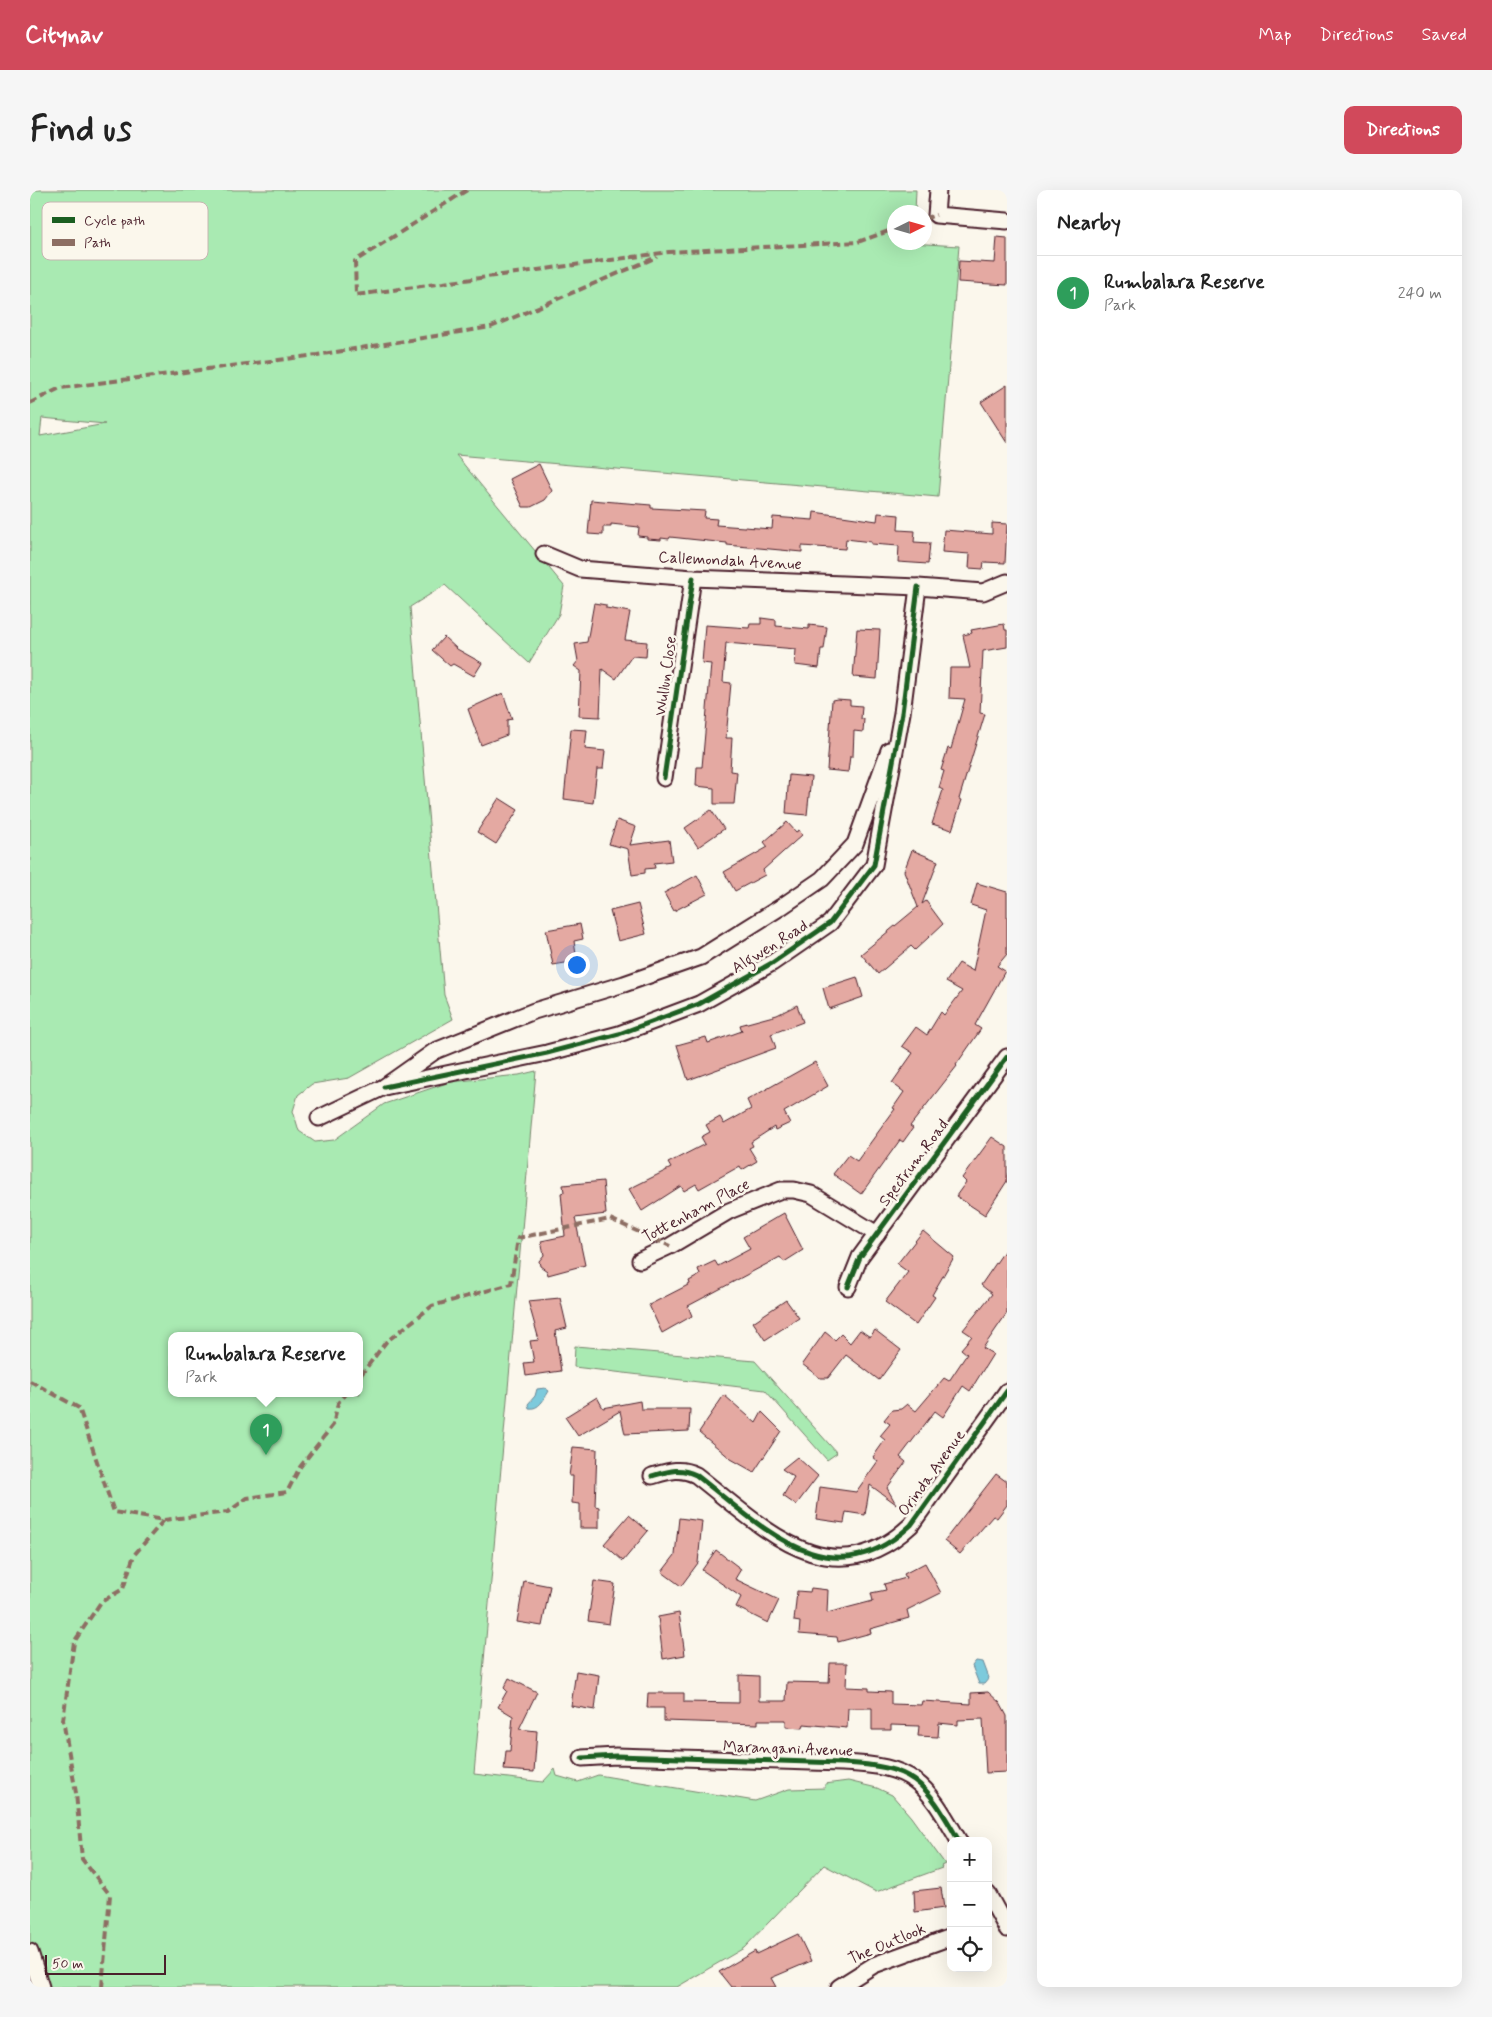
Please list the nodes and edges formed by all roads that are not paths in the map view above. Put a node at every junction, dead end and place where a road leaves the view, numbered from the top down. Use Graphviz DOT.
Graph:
graph roads {
  1 [pos="938,190"];
  2 [pos="1007,221"];
  3 [pos="544,554"];
  4 [pos="692,578"];
  5 [pos="1007,582"];
  6 [pos="918,587"];
  7 [pos="902,713"];
  8 [pos="664,778"];
  9 [pos="1007,1057"];
  10 [pos="384,1088"];
  11 [pos="319,1118"];
  12 [pos="877,1234"];
  13 [pos="640,1260"];
  14 [pos="848,1287"];
  15 [pos="1007,1391"];
  16 [pos="652,1476"];
  17 [pos="582,1758"];
  18 [pos="956,1837"];
  19 [pos="992,1905"];
  20 [pos="999,1923"];
  21 [pos="947,1938"];
  22 [pos="30,1952"];
  23 [pos="41,1987"];
  24 [pos="839,1987"];
  1 -- 2 [label="street"];
  3 -- 4 [label="street, Callemondah Avenue"];
  4 -- 6 [label="street, Callemondah Avenue"];
  4 -- 8 [label="street, Wullun Close"];
  5 -- 6 [label="street, Callemondah Avenue"];
  6 -- 7 [label="street, Algwen Road"];
  7 -- 10 [label="street, Algwen Road"];
  7 -- 10 [label="street, Algwen Road"];
  9 -- 12 [label="street, Spectrum Road"];
  10 -- 11 [label="street, Algwen Road"];
  12 -- 13 [label="street, Tottenham Place"];
  12 -- 14 [label="street, Spectrum Road"];
  15 -- 16 [label="street, Orinda Avenue"];
  17 -- 18 [label="street, Marangani Avenue"];
  19 -- 20 [label="street"];
  21 -- 24 [label="street, The Outlook"];
  22 -- 23 [label="street"];
}
